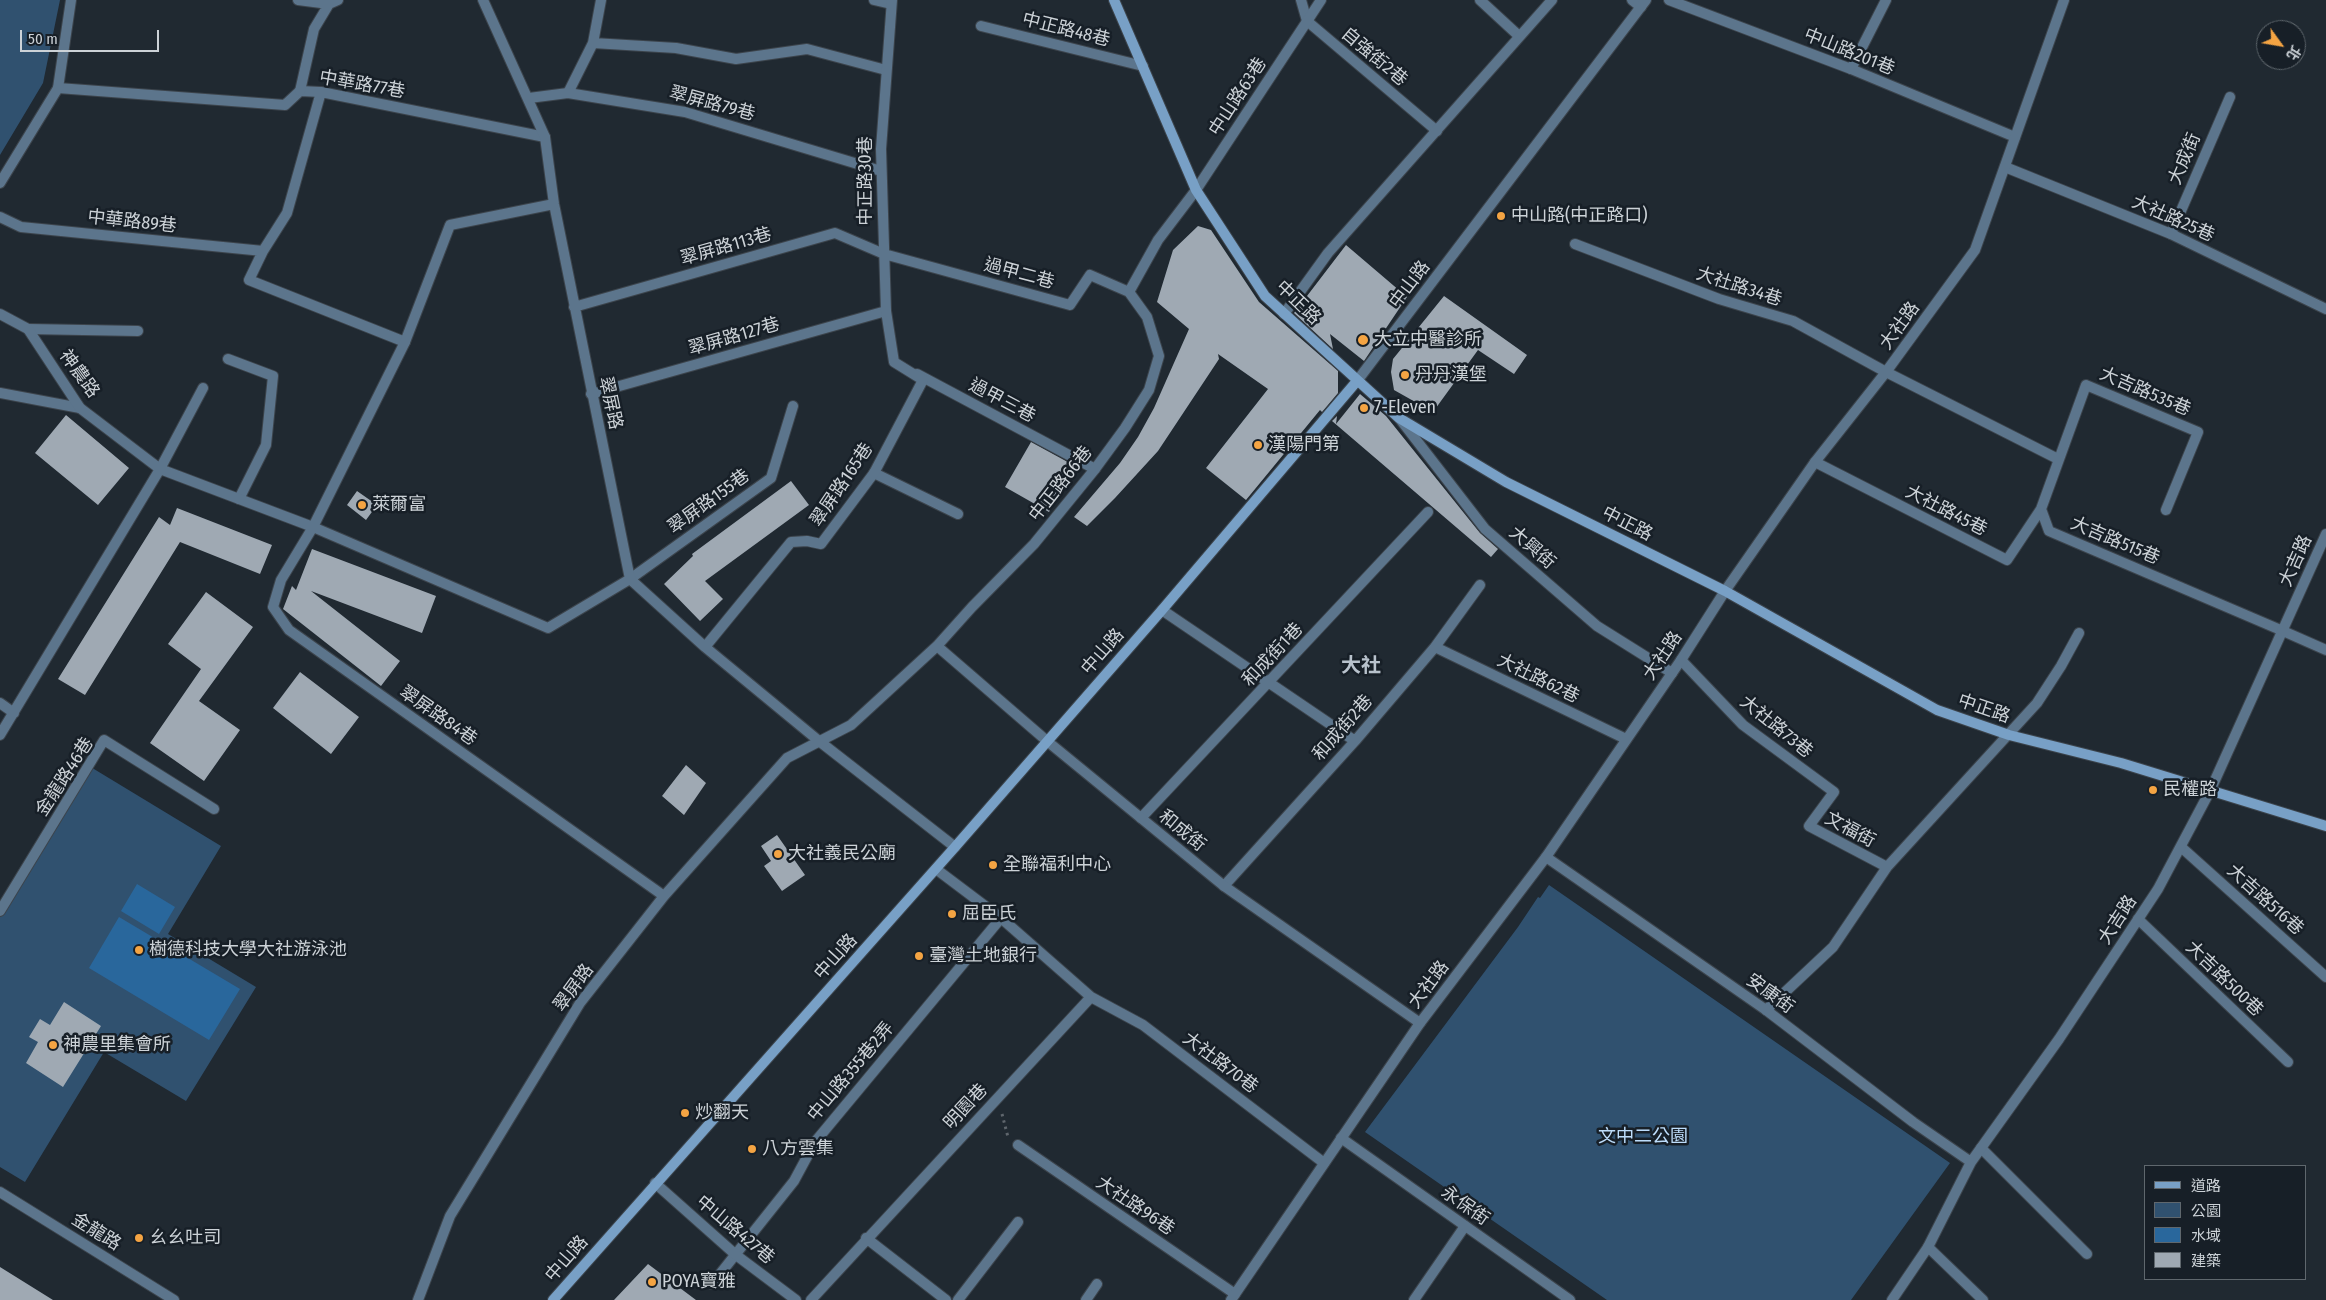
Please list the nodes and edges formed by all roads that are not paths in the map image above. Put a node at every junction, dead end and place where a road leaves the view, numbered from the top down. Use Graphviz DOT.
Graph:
graph roads {
  1 [pos="71,0"];
  2 [pos="298,0"];
  3 [pos="483,0"];
  4 [pos="601,0"];
  5 [pos="874,0"];
  6 [pos="1114,0"];
  7 [pos="1301,0"];
  8 [pos="1321,0"];
  9 [pos="1480,0"];
  10 [pos="1552,0"];
  11 [pos="1632,0"];
  12 [pos="1669,0"];
  13 [pos="1886,0"];
  14 [pos="2064,0"];
  15 [pos="334,2"];
  16 [pos="891,2"];
  17 [pos="1643,4"];
  18 [pos="1307,21"];
  19 [pos="981,26"];
  20 [pos="1519,36"];
  21 [pos="592,43"];
  22 [pos="1143,66"];
  23 [pos="1851,69"];
  24 [pos="886,70"];
  25 [pos="58,88"];
  26 [pos="300,91"];
  27 [pos="321,92"];
  28 [pos="568,94"];
  29 [pos="2230,97"];
  30 [pos="529,98"];
  31 [pos="1437,131"];
  32 [pos="545,137"];
  33 [pos="2015,137"];
  34 [pos="2005,167"];
  35 [pos="882,171"];
  36 [pos="0,183"];
  37 [pos="1196,190"];
  38 [pos="554,204"];
  39 [pos="0,217"];
  40 [pos="2170,234"];
  41 [pos="1575,244"];
  42 [pos="263,251"];
  43 [pos="884,254"];
  44 [pos="1129,292"];
  45 [pos="574,307"];
  46 [pos="2326,309"];
  47 [pos="886,311"];
  48 [pos="0,314"];
  49 [pos="1284,314"];
  50 [pos="28,329"];
  51 [pos="138,331"];
  52 [pos="404,342"];
  53 [pos="228,359"];
  54 [pos="894,362"];
  55 [pos="1886,372"];
  56 [pos="1357,381"];
  57 [pos="203,388"];
  58 [pos="0,393"];
  59 [pos="591,394"];
  60 [pos="793,406"];
  61 [pos="80,408"];
  62 [pos="1399,418"];
  63 [pos="2058,459"];
  64 [pos="1815,462"];
  65 [pos="1095,468"];
  66 [pos="160,469"];
  67 [pos="874,473"];
  68 [pos="239,499"];
  69 [pos="2041,509"];
  70 [pos="2166,510"];
  71 [pos="1428,512"];
  72 [pos="958,514"];
  73 [pos="313,527"];
  74 [pos="2326,534"];
  75 [pos="630,579"];
  76 [pos="1480,585"];
  77 [pos="1725,591"];
  78 [pos="1162,610"];
  79 [pos="2283,631"];
  80 [pos="2079,633"];
  81 [pos="937,646"];
  82 [pos="705,647"];
  83 [pos="1435,647"];
  84 [pos="2326,650"];
  85 [pos="1681,660"];
  86 [pos="1672,673"];
  87 [pos="1269,683"];
  88 [pos="0,703"];
  89 [pos="14,713"];
  90 [pos="0,735"];
  91 [pos="2009,735"];
  92 [pos="1626,739"];
  93 [pos="818,741"];
  94 [pos="1047,741"];
  95 [pos="1355,741"];
  96 [pos="2211,789"];
  97 [pos="1834,792"];
  98 [pos="214,809"];
  99 [pos="1141,818"];
  100 [pos="2326,826"];
  101 [pos="2182,847"];
  102 [pos="955,848"];
  103 [pos="1546,857"];
  104 [pos="1887,867"];
  105 [pos="936,869"];
  106 [pos="1224,886"];
  107 [pos="664,896"];
  108 [pos="0,912"];
  109 [pos="1001,918"];
  110 [pos="2138,919"];
  111 [pos="2326,977"];
  112 [pos="1091,997"];
  113 [pos="1766,1010"];
  114 [pos="1420,1023"];
  115 [pos="2288,1062"];
  116 [pos="1342,1138"];
  117 [pos="1018,1145"];
  118 [pos="1981,1148"];
  119 [pos="1971,1162"];
  120 [pos="1324,1163"];
  121 [pos="655,1183"];
  122 [pos="0,1192"];
  123 [pos="1018,1222"];
  124 [pos="1465,1226"];
  125 [pos="866,1238"];
  126 [pos="1928,1247"];
  127 [pos="2087,1254"];
  128 [pos="736,1255"];
  129 [pos="712,1284"];
  130 [pos="1097,1284"];
  131 [pos="1233,1297"];
  132 [pos="174,1300"];
  133 [pos="418,1300"];
  134 [pos="553,1300"];
  135 [pos="796,1300"];
  136 [pos="811,1300"];
  137 [pos="946,1300"];
  138 [pos="958,1300"];
  139 [pos="1086,1300"];
  140 [pos="1414,1300"];
  141 [pos="1570,1300"];
  142 [pos="1892,1300"];
  143 [pos="1983,1300"];
  1 -- 25 [label="street"];
  2 -- 15 [label="street"];
  3 -- 30 [label="street, 翠屏路"];
  4 -- 21 [label="street"];
  5 -- 16 [label="street"];
  6 -- 22 [label="main road, 中正路"];
  7 -- 18 [label="street"];
  8 -- 18 [label="street, 中山路63巷"];
  9 -- 20 [label="street"];
  10 -- 20 [label="street"];
  11 -- 17 [label="street"];
  12 -- 23 [label="street, 中山路201巷"];
  13 -- 23 [label="street"];
  14 -- 33 [label="street, 大社路"];
  15 -- 26 [label="street"];
  16 -- 24 [label="street, 中正路30巷"];
  17 -- 56 [label="street, 中山路"];
  18 -- 31 [label="street, 自強街2巷"];
  18 -- 37 [label="street, 中山路63巷"];
  19 -- 22 [label="street, 中正路48巷"];
  20 -- 31 [label="street"];
  21 -- 24 [label="street"];
  21 -- 28 [label="street"];
  22 -- 37 [label="main road, 中正路"];
  23 -- 33 [label="street, 中山路201巷"];
  24 -- 35 [label="street, 中正路30巷"];
  25 -- 26 [label="street, 中華路77巷"];
  25 -- 36 [label="street"];
  26 -- 27 [label="street, 中華路77巷"];
  27 -- 32 [label="street, 中華路77巷"];
  27 -- 42 [label="street"];
  28 -- 30 [label="street, 翠屏路79巷"];
  28 -- 35 [label="street, 翠屏路79巷"];
  29 -- 40 [label="street, 大成街"];
  30 -- 32 [label="street, 翠屏路"];
  31 -- 49 [label="street"];
  32 -- 38 [label="street, 翠屏路"];
  33 -- 34 [label="street, 大社路"];
  34 -- 40 [label="street, 大社路25巷"];
  34 -- 55 [label="street, 大社路"];
  35 -- 43 [label="street, 中正路30巷"];
  37 -- 44 [label="street"];
  37 -- 49 [label="main road, 中正路"];
  38 -- 45 [label="street, 翠屏路"];
  38 -- 52 [label="street"];
  39 -- 42 [label="street, 中華路89巷"];
  40 -- 46 [label="street, 大社路25巷"];
  41 -- 55 [label="street, 大社路34巷"];
  42 -- 52 [label="street"];
  43 -- 44 [label="street, 過甲二巷"];
  43 -- 45 [label="street, 翠屏路113巷"];
  43 -- 47 [label="street, 中正路30巷"];
  44 -- 65 [label="street, 中正路66巷"];
  45 -- 59 [label="street, 翠屏路"];
  47 -- 54 [label="street, 中正路30巷"];
  47 -- 59 [label="street, 翠屏路127巷"];
  48 -- 50 [label="street, 神農路"];
  49 -- 56 [label="main road, 中正路"];
  50 -- 51 [label="street"];
  50 -- 61 [label="street, 神農路"];
  52 -- 73 [label="street"];
  53 -- 68 [label="street"];
  54 -- 65 [label="street, 過甲三巷"];
  54 -- 67 [label="street, 翠屏路165巷"];
  55 -- 63 [label="street, 大社路34巷"];
  55 -- 64 [label="street, 大社路"];
  56 -- 62 [label="main road, 中正路"];
  56 -- 78 [label="main road, 中山路"];
  57 -- 66 [label="street"];
  58 -- 61 [label="street"];
  59 -- 75 [label="street, 翠屏路"];
  60 -- 75 [label="street, 翠屏路155巷"];
  61 -- 66 [label="street, 神農路"];
  62 -- 77 [label="main road, 中正路"];
  62 -- 86 [label="street, 大興街"];
  63 -- 69 [label="street"];
  63 -- 70 [label="street, 大吉路535巷"];
  64 -- 69 [label="street, 大社路45巷"];
  64 -- 77 [label="street, 大社路"];
  65 -- 81 [label="street, 中正路66巷"];
  66 -- 68 [label="street"];
  66 -- 89 [label="street"];
  67 -- 72 [label="street"];
  67 -- 82 [label="street, 翠屏路165巷"];
  68 -- 73 [label="street"];
  69 -- 79 [label="street, 大吉路515巷"];
  71 -- 87 [label="street, 和成街1巷"];
  73 -- 75 [label="street"];
  73 -- 107 [label="street, 翠屏路84巷"];
  74 -- 79 [label="street, 大吉路"];
  75 -- 82 [label="street"];
  76 -- 83 [label="street, 和成街2巷"];
  77 -- 85 [label="street, 大社路"];
  77 -- 91 [label="main road, 中正路"];
  78 -- 87 [label="street"];
  78 -- 94 [label="main road, 中山路"];
  79 -- 84 [label="street, 大吉路515巷"];
  79 -- 96 [label="street, 大吉路"];
  80 -- 91 [label="street"];
  81 -- 93 [label="street, 中正路66巷"];
  81 -- 94 [label="street, 和成街"];
  82 -- 93 [label="street"];
  83 -- 92 [label="street, 大社路62巷"];
  83 -- 95 [label="street, 和成街2巷"];
  85 -- 86 [label="street, 大社路"];
  85 -- 97 [label="street, 大社路73巷"];
  86 -- 92 [label="street, 大社路"];
  87 -- 95 [label="street"];
  87 -- 99 [label="street, 和成街1巷"];
  88 -- 89 [label="street"];
  89 -- 90 [label="street"];
  91 -- 96 [label="main road, 中正路"];
  91 -- 104 [label="street"];
  92 -- 103 [label="street, 大社路"];
  93 -- 102 [label="street"];
  93 -- 107 [label="street, 翠屏路"];
  94 -- 99 [label="street, 和成街"];
  94 -- 102 [label="main road, 中山路"];
  95 -- 106 [label="street, 和成街2巷"];
  96 -- 100 [label="main road, 中正路"];
  96 -- 101 [label="street, 大吉路"];
  97 -- 104 [label="street, 文福街"];
  98 -- 108 [label="street, 金龍路46巷"];
  99 -- 106 [label="street, 和成街"];
  101 -- 110 [label="street, 大吉路"];
  101 -- 111 [label="street, 大吉路516巷"];
  102 -- 105 [label="main road, 中山路"];
  103 -- 113 [label="street, 安康街"];
  103 -- 114 [label="street, 大社路"];
  104 -- 113 [label="street"];
  105 -- 109 [label="street, 大社路70巷"];
  105 -- 121 [label="main road, 中山路"];
  106 -- 114 [label="street, 和成街"];
  107 -- 133 [label="street, 翠屏路"];
  109 -- 112 [label="street, 大社路70巷"];
  109 -- 128 [label="street, 中山路355巷2弄"];
  110 -- 115 [label="street, 大吉路500巷"];
  110 -- 118 [label="street, 大吉路"];
  112 -- 120 [label="street, 大社路70巷"];
  112 -- 125 [label="street, 明園巷"];
  113 -- 119 [label="street, 安康街"];
  114 -- 116 [label="street, 大社路"];
  116 -- 120 [label="street, 大社路"];
  116 -- 124 [label="street, 永保街"];
  117 -- 131 [label="street, 大社路96巷"];
  118 -- 119 [label="street, 大吉路"];
  118 -- 127 [label="street"];
  119 -- 126 [label="street, 大吉路"];
  120 -- 131 [label="street, 大社路"];
  121 -- 128 [label="street, 中山路427巷"];
  121 -- 134 [label="main road, 中山路"];
  122 -- 132 [label="street, 金龍路"];
  123 -- 138 [label="street"];
  124 -- 140 [label="street"];
  124 -- 141 [label="street, 永保街"];
  125 -- 136 [label="street, 明園巷"];
  125 -- 137 [label="street"];
  126 -- 142 [label="street, 大吉路"];
  126 -- 143 [label="street"];
  128 -- 129 [label="street, 中山路355巷2弄"];
  128 -- 135 [label="street, 中山路427巷"];
  130 -- 139 [label="street"];
}
